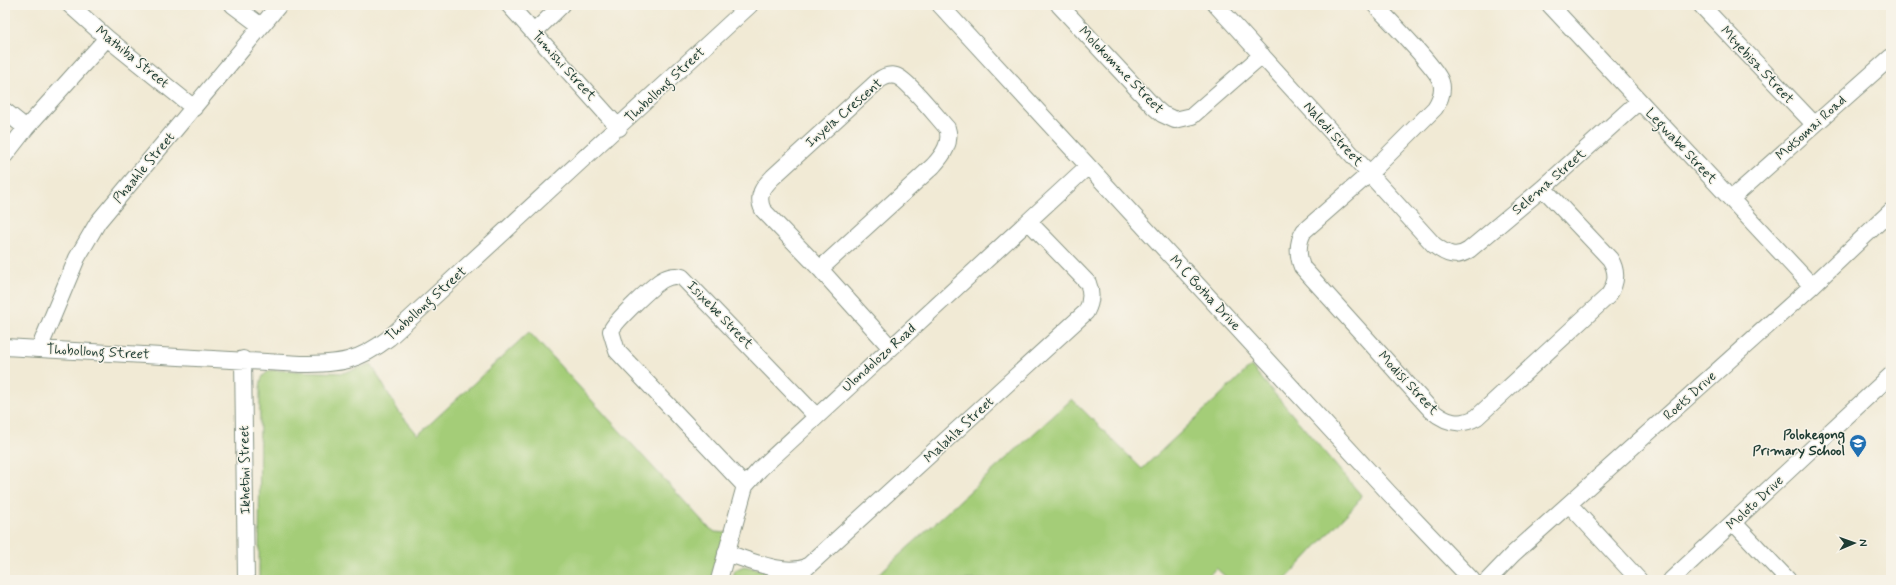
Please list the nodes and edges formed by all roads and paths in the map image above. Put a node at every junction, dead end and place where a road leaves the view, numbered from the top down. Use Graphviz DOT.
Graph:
graph roads {
  1 [pos="70,5"];
  2 [pos="233,5"];
  3 [pos="279,5"];
  4 [pos="509,5"];
  5 [pos="562,5"];
  6 [pos="750,5"];
  7 [pos="940,5"];
  8 [pos="1059,5"];
  9 [pos="1216,5"];
  10 [pos="1375,5"];
  11 [pos="1550,5"];
  12 [pos="1701,5"];
  13 [pos="261,26"];
  14 [pos="534,32"];
  15 [pos="107,38"];
  16 [pos="1262,55"];
  17 [pos="1891,57"];
  18 [pos="1639,101"];
  19 [pos="194,108"];
  20 [pos="5,111"];
  21 [pos="1814,124"];
  22 [pos="26,128"];
  23 [pos="619,128"];
  24 [pos="5,155"];
  25 [pos="1087,167"];
  26 [pos="1369,174"];
  27 [pos="1543,188"];
  28 [pos="1731,199"];
  29 [pos="1891,211"];
  30 [pos="1029,222"];
  31 [pos="1454,256"];
  32 [pos="820,269"];
  33 [pos="1812,286"];
  34 [pos="5,347"];
  35 [pos="891,348"];
  36 [pos="39,349"];
  37 [pos="243,359"];
  38 [pos="1891,375"];
  39 [pos="816,416"];
  40 [pos="744,486"];
  41 [pos="1569,504"];
  42 [pos="1734,523"];
  43 [pos="726,553"];
  44 [pos="246,580"];
  45 [pos="719,580"];
  46 [pos="1472,580"];
  47 [pos="1488,580"];
  48 [pos="1639,580"];
  49 [pos="1671,580"];
  50 [pos="1788,580"];
  1 -- 15 [label="street, Mathiba Street"];
  2 -- 13 [label="street"];
  3 -- 13 [label="street, Phaahle Street"];
  4 -- 14 [label="street, Tumishi Street"];
  5 -- 14 [label="street"];
  6 -- 23 [label="street, Thobollong Street"];
  7 -- 25 [label="street, M C Botha Drive"];
  8 -- 16 [label="street, Molokomme Street"];
  9 -- 16 [label="street, Naledi Street"];
  10 -- 26 [label="street, Modisi Street"];
  11 -- 18 [label="street, Legwabe Street"];
  12 -- 21 [label="street, Mtyebisa Street"];
  13 -- 19 [label="street, Phaahle Street"];
  14 -- 23 [label="street, Tumishi Street"];
  15 -- 19 [label="street, Mathiba Street"];
  15 -- 22 [label="street"];
  16 -- 26 [label="street, Naledi Street"];
  17 -- 21 [label="street, Motsomai Road"];
  18 -- 27 [label="street, Selema Street"];
  18 -- 28 [label="street, Legwabe Street"];
  19 -- 36 [label="street, Phaahle Street"];
  20 -- 22 [label="street"];
  21 -- 28 [label="street, Motsomai Road"];
  22 -- 24 [label="street"];
  23 -- 37 [label="street, Thobollong Street"];
  25 -- 30 [label="street, Ulondolozo Road"];
  25 -- 46 [label="street, M C Botha Drive"];
  26 -- 27 [label="street, Modisi Street"];
  26 -- 31 [label="street, Naledi Street"];
  27 -- 31 [label="street, Selema Street"];
  28 -- 33 [label="street, Legwabe Street"];
  29 -- 33 [label="street, Roets Drive"];
  30 -- 35 [label="street, Ulondolozo Road"];
  30 -- 43 [label="street, Malahla Street"];
  32 -- 32 [label="street, Inyela Crescent"];
  32 -- 35 [label="street, Inyela Crescent"];
  33 -- 41 [label="street, Roets Drive"];
  34 -- 36 [label="street, Thobollong Street"];
  35 -- 39 [label="street, Ulondolozo Road"];
  36 -- 37 [label="street, Thobollong Street"];
  37 -- 44 [label="street, Ikhetini Street"];
  38 -- 42 [label="street, Moloto Drive"];
  39 -- 40 [label="street, Ulondolozo Road"];
  39 -- 40 [label="street, Isixebe Street"];
  40 -- 43 [label="street, Ulondolozo Road"];
  41 -- 47 [label="street, Roets Drive"];
  41 -- 48 [label="street"];
  42 -- 49 [label="street, Moloto Drive"];
  42 -- 50 [label="street"];
  43 -- 45 [label="street, Ulondolozo Road"];
}
